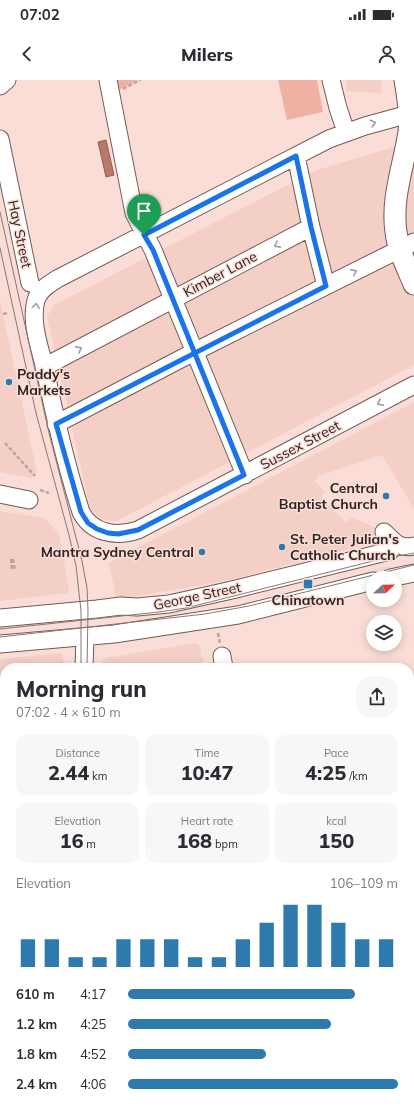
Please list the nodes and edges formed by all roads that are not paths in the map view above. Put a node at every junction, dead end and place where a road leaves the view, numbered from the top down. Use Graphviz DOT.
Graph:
graph roads {
  1 [pos="7,80"];
  2 [pos="108,80"];
  3 [pos="331,80"];
  4 [pos="405,80"];
  5 [pos="0,86"];
  6 [pos="412,113"];
  7 [pos="346,132"];
  8 [pos="0,139"];
  9 [pos="296,156"];
  10 [pos="408,157"];
  11 [pos="311,227"];
  12 [pos="144,235"];
  13 [pos="407,245"];
  14 [pos="30,283"];
  15 [pos="414,284"];
  16 [pos="326,286"];
  17 [pos="173,299"];
  18 [pos="194,352"];
  19 [pos="44,367"];
  20 [pos="414,385"];
  21 [pos="56,424"];
  22 [pos="244,475"];
  23 [pos="0,494"];
  24 [pos="29,500"];
  25 [pos="384,532"];
  26 [pos="414,546"];
  27 [pos="390,551"];
  28 [pos="414,573"];
  29 [pos="402,576"];
  30 [pos="366,583"];
  31 [pos="0,618"];
  32 [pos="85,636"];
  33 [pos="0,644"];
  34 [pos="84,663"];
  1 -- 5 [label="street"];
  2 -- 12 [label="street"];
  3 -- 7 [label="street"];
  4 -- 6 [label="main road"];
  7 -- 6 [label="street, one-way"];
  6 -- 10 [label="main road"];
  7 -- 9 [label="street"];
  8 -- 14 [label="street, Hay Street"];
  9 -- 11 [label="street"];
  9 -- 12 [label="street"];
  10 -- 13 [label="main road"];
  11 -- 16 [label="street"];
  11 -- 17 [label="street, Kimber Lane, one-way"];
  12 -- 17 [label="street"];
  19 -- 12 [label="street, one-way"];
  13 -- 15 [label="main road"];
  16 -- 13 [label="street, one-way"];
  16 -- 18 [label="street"];
  17 -- 18 [label="street"];
  19 -- 17 [label="street, Kimber Lane, one-way"];
  18 -- 21 [label="street"];
  18 -- 22 [label="street"];
  19 -- 21 [label="street"];
  20 -- 22 [label="street, Sussex Street, one-way"];
  21 -- 22 [label="street, Sussex Street"];
  23 -- 24 [label="street"];
  25 -- 26 [label="street"];
  27 -- 31 [label="street, George Street"];
  28 -- 29 [label="street"];
  30 -- 32 [label="street, George Street"];
  32 -- 33 [label="street, George Street"];
  32 -- 34 [label="street"];
}
